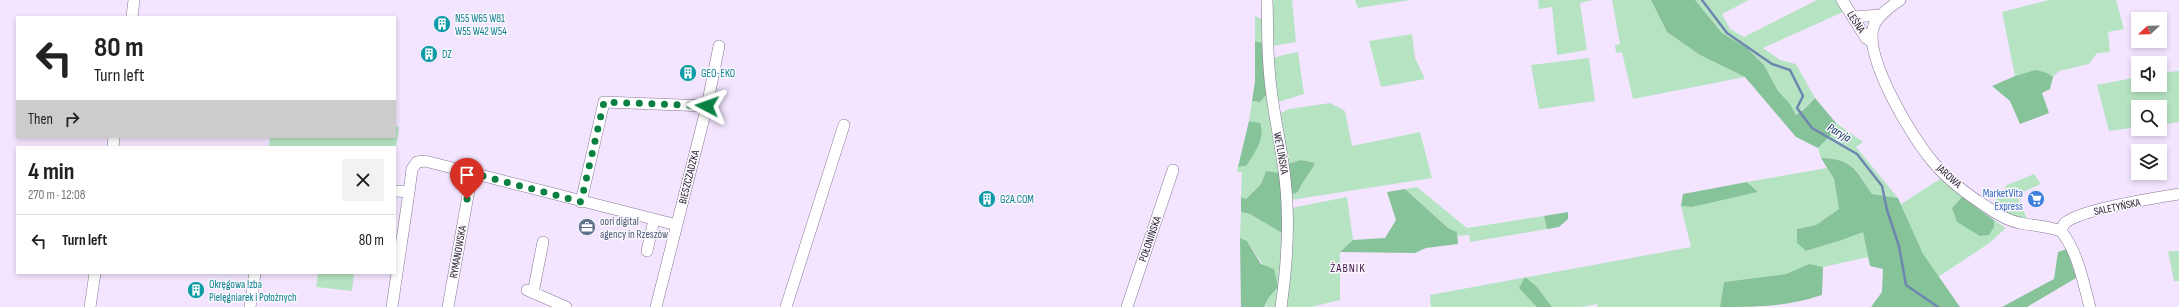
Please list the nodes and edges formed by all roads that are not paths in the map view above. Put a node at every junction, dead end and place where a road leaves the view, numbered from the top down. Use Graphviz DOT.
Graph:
graph roads {
  1 [pos="134,0"];
  2 [pos="1267,0"];
  3 [pos="1842,0"];
  4 [pos="1900,0"];
  5 [pos="1881,15"];
  6 [pos="132,16"];
  7 [pos="1853,17"];
  8 [pos="1872,42"];
  9 [pos="719,46"];
  10 [pos="707,106"];
  11 [pos="844,124"];
  12 [pos="1173,170"];
  13 [pos="472,173"];
  14 [pos="396,191"];
  15 [pos="409,192"];
  16 [pos="2179,194"];
  17 [pos="581,202"];
  18 [pos="654,220"];
  19 [pos="677,225"];
  20 [pos="2062,231"];
  21 [pos="543,242"];
  22 [pos="647,251"];
  23 [pos="95,274"];
  24 [pos="255,274"];
  25 [pos="90,307"];
  26 [pos="250,307"];
  27 [pos="392,307"];
  28 [pos="448,307"];
  29 [pos="566,307"];
  30 [pos="656,307"];
  31 [pos="786,307"];
  32 [pos="1127,307"];
  33 [pos="1281,307"];
  34 [pos="2090,307"];
  1 -- 6 [label="street"];
  2 -- 33 [label="street, WETLIŃSKA"];
  3 -- 7 [label="street, LEŚNA"];
  4 -- 5 [label="street, JAROWA"];
  5 -- 7 [label="street"];
  5 -- 8 [label="street, JAROWA"];
  7 -- 8 [label="street, LEŚNA"];
  8 -- 20 [label="street, JAROWA"];
  9 -- 10 [label="street, BIESZCZADZKA"];
  10 -- 17 [label="street"];
  10 -- 19 [label="street, BIESZCZADZKA"];
  11 -- 31 [label="street"];
  12 -- 32 [label="street, POŁONIŃSKA"];
  13 -- 15 [label="street"];
  13 -- 17 [label="street"];
  13 -- 28 [label="street, RYMANOWSKA"];
  14 -- 15 [label="street"];
  15 -- 27 [label="street"];
  16 -- 20 [label="street, SALETYŃSKA"];
  17 -- 18 [label="street"];
  18 -- 19 [label="street"];
  18 -- 22 [label="street"];
  19 -- 30 [label="street, BIESZCZADZKA"];
  20 -- 34 [label="street"];
  21 -- 29 [label="street"];
  23 -- 25 [label="street"];
  24 -- 26 [label="street"];
}
